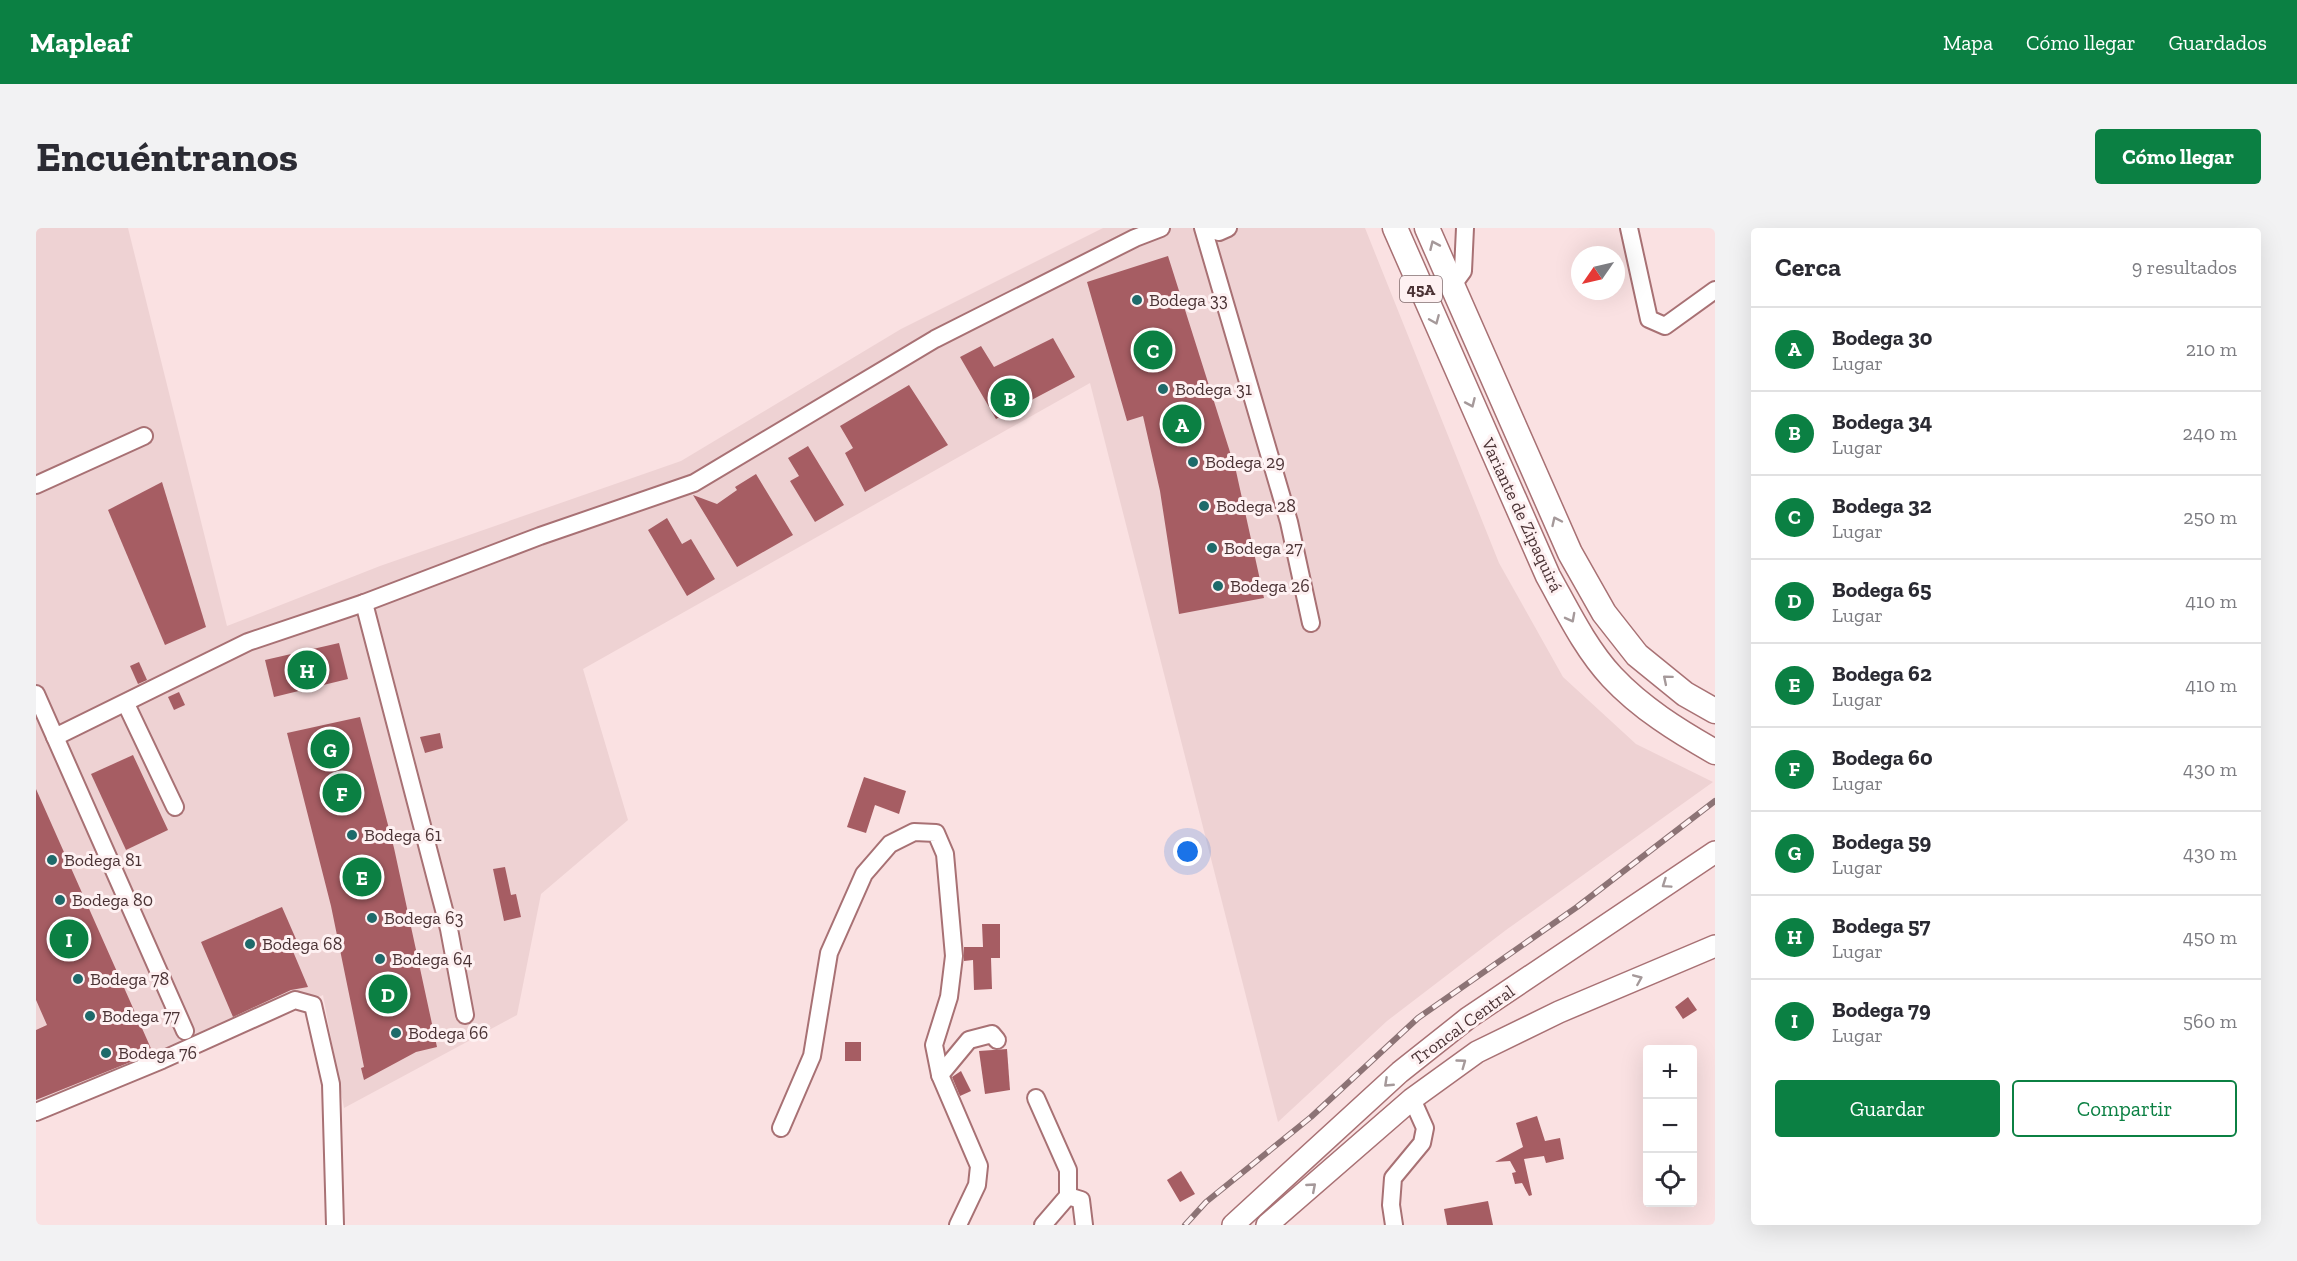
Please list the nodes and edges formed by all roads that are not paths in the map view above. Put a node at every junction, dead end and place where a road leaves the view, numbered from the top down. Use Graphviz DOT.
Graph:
graph roads {
  1 [pos="1161,228"];
  2 [pos="1204,228"];
  3 [pos="1227,228"];
  4 [pos="1395,228"];
  5 [pos="1427,228"];
  6 [pos="1465,228"];
  7 [pos="1629,228"];
  8 [pos="1452,286"];
  9 [pos="1715,290"];
  10 [pos="144,436"];
  11 [pos="36,485"];
  12 [pos="364,603"];
  13 [pos="1311,623"];
  14 [pos="36,694"];
  15 [pos="126,704"];
  16 [pos="1715,711"];
  17 [pos="55,737"];
  18 [pos="1715,752"];
  19 [pos="175,807"];
  20 [pos="1715,852"];
  21 [pos="1715,946"];
  22 [pos="465,1015"];
  23 [pos="184,1031"];
  24 [pos="997,1040"];
  25 [pos="939,1075"];
  26 [pos="1036,1098"];
  27 [pos="1412,1099"];
  28 [pos="36,1112"];
  29 [pos="781,1128"];
  30 [pos="1068,1196"];
  31 [pos="335,1225"];
  32 [pos="958,1225"];
  33 [pos="1043,1225"];
  34 [pos="1084,1225"];
  35 [pos="1233,1225"];
  36 [pos="1267,1225"];
  37 [pos="1394,1225"];
  1 -- 12 [label="street"];
  2 -- 3 [label="street"];
  2 -- 13 [label="street"];
  4 -- 18 [label="highway, Variante de Zipaquirá / 45A, one-way"];
  8 -- 5 [label="highway, Variante de Zipaquirá, one-way"];
  6 -- 8 [label="street"];
  7 -- 9 [label="street"];
  16 -- 8 [label="highway, Variante de Zipaquirá, one-way"];
  10 -- 11 [label="street"];
  12 -- 15 [label="street"];
  12 -- 22 [label="street"];
  14 -- 17 [label="street"];
  15 -- 17 [label="street"];
  15 -- 19 [label="street"];
  17 -- 23 [label="street"];
  20 -- 35 [label="main road, Troncal Central, one-way"];
  27 -- 21 [label="main road, Troncal Central, one-way"];
  24 -- 25 [label="street"];
  25 -- 29 [label="street"];
  25 -- 32 [label="street"];
  26 -- 30 [label="street"];
  36 -- 27 [label="main road, Troncal Central, one-way"];
  27 -- 37 [label="street"];
  28 -- 31 [label="street"];
  30 -- 33 [label="street"];
  30 -- 34 [label="street"];
}
